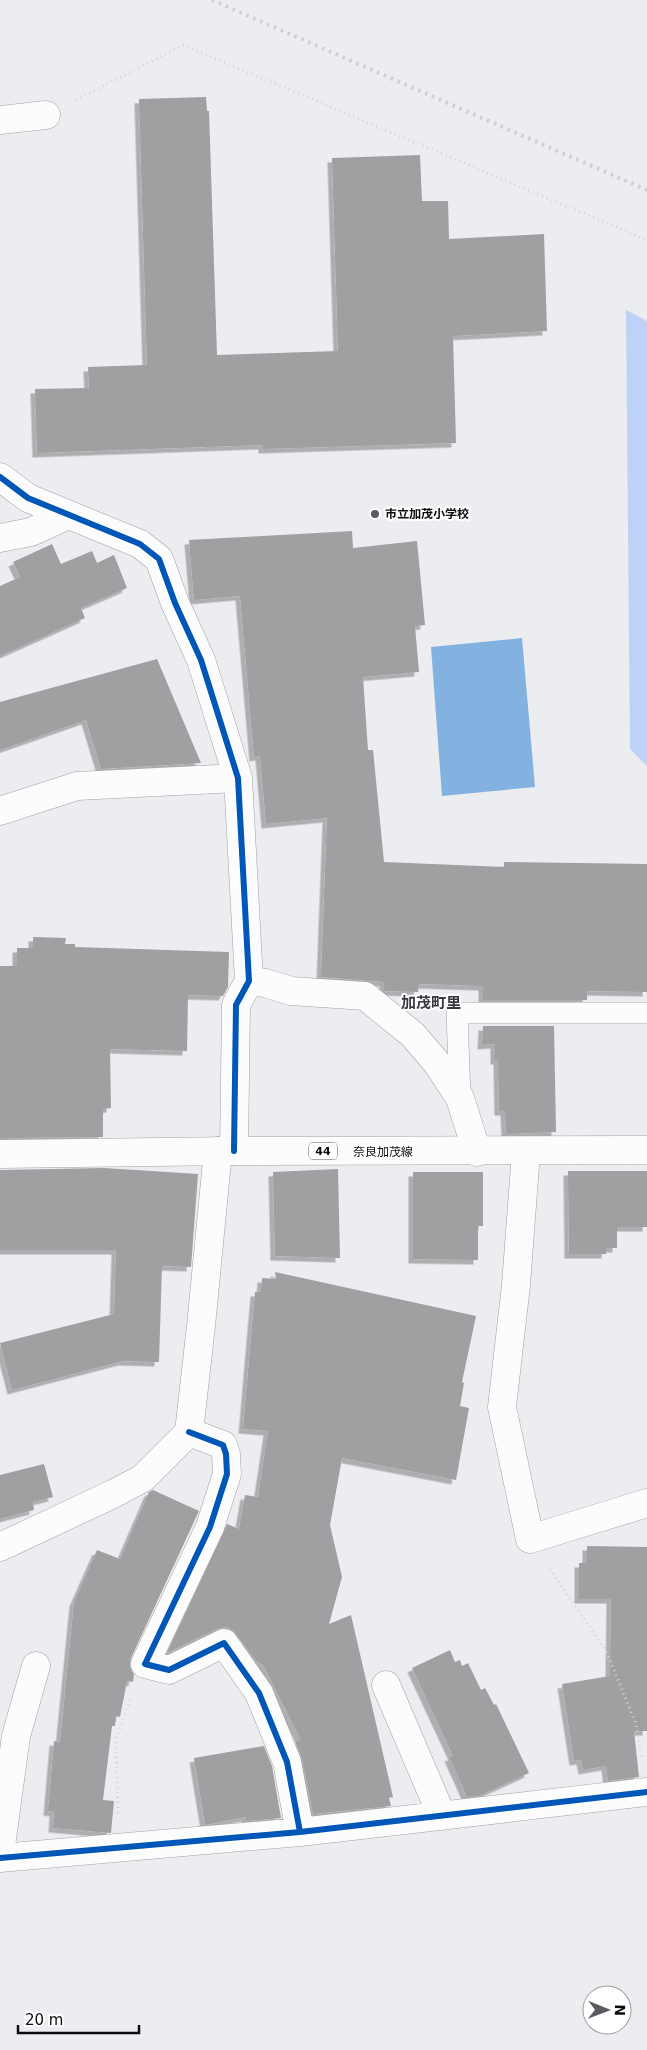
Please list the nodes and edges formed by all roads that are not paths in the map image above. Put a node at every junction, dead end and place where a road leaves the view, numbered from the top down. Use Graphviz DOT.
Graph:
graph roads {
  1 [pos="46,115"];
  2 [pos="0,120"];
  3 [pos="0,477"];
  4 [pos="68,515"];
  5 [pos="0,538"];
  6 [pos="238,778"];
  7 [pos="0,811"];
  8 [pos="249,981"];
  9 [pos="647,1013"];
  10 [pos="460,1098"];
  11 [pos="647,1150"];
  12 [pos="226,1151"];
  13 [pos="477,1152"];
  14 [pos="526,1152"];
  15 [pos="0,1154"];
  16 [pos="188,1432"];
  17 [pos="647,1503"];
  18 [pos="0,1546"];
  19 [pos="36,1666"];
  20 [pos="386,1685"];
  21 [pos="647,1792"];
  22 [pos="442,1816"];
  23 [pos="300,1832"];
  24 [pos="0,1853"];
  25 [pos="0,1858"];
  1 -- 2 [label="street"];
  3 -- 4 [label="street"];
  4 -- 5 [label="street"];
  4 -- 6 [label="street"];
  6 -- 7 [label="street"];
  6 -- 8 [label="street"];
  8 -- 10 [label="street"];
  8 -- 12 [label="street"];
  9 -- 10 [label="lane"];
  10 -- 13 [label="street"];
  11 -- 14 [label="street, 奈良加茂線 / 44"];
  12 -- 13 [label="street, 奈良加茂線 / 44"];
  12 -- 15 [label="street, 奈良加茂線 / 44"];
  12 -- 16 [label="street"];
  13 -- 14 [label="street, 奈良加茂線 / 44"];
  14 -- 17 [label="street"];
  16 -- 18 [label="street"];
  16 -- 23 [label="street"];
  19 -- 24 [label="street"];
  20 -- 22 [label="street"];
  21 -- 22 [label="street"];
  22 -- 23 [label="street"];
  23 -- 25 [label="street"];
}
